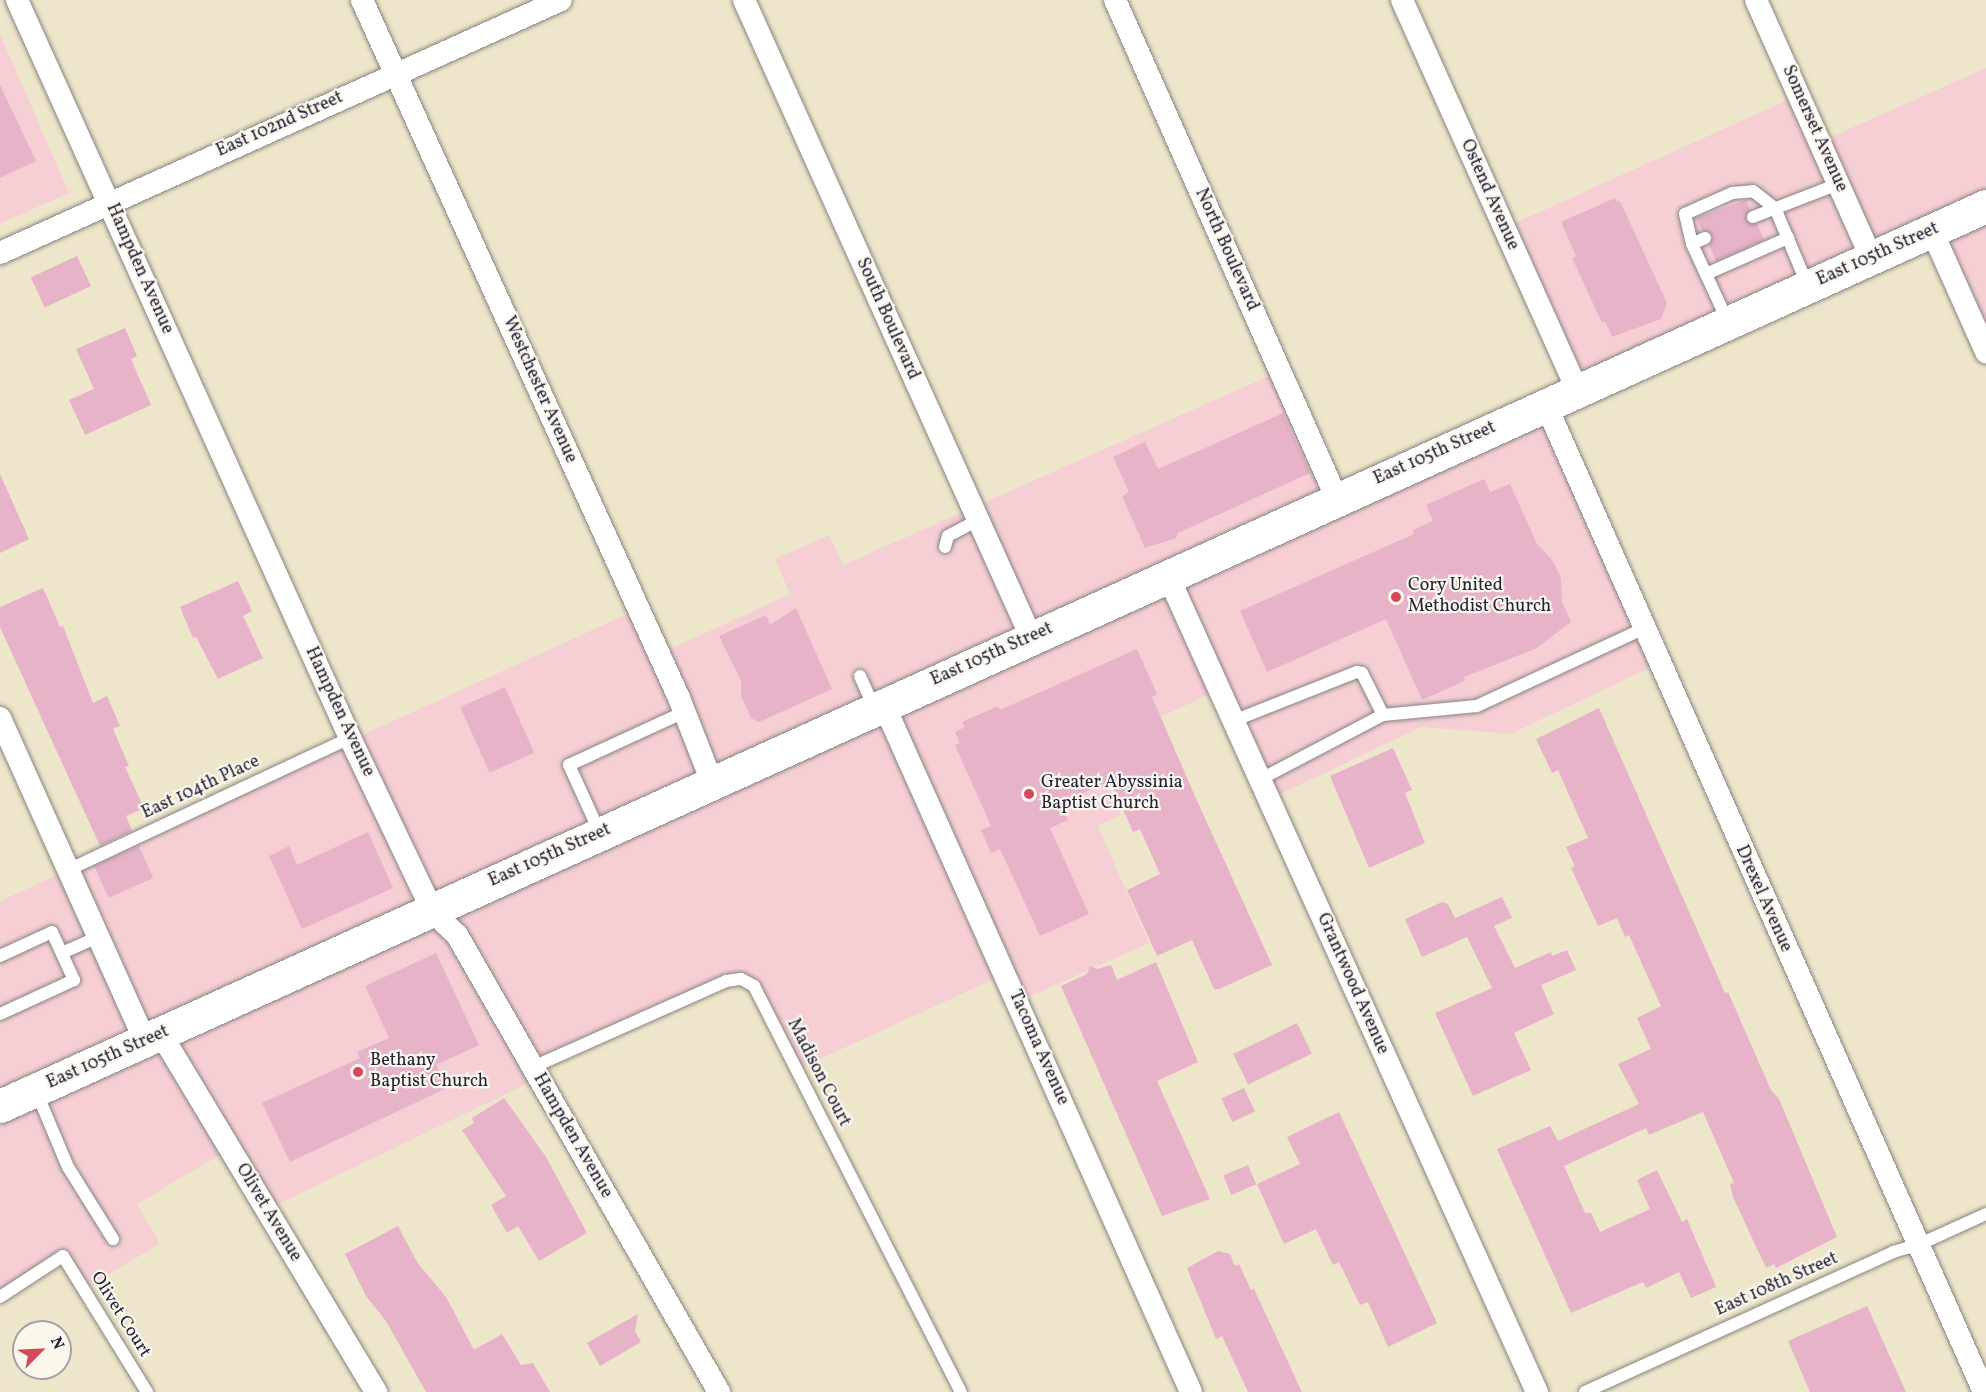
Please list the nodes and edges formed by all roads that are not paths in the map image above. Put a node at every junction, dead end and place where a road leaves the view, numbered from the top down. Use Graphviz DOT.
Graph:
graph roads {
  1 [pos="16,0"];
  2 [pos="362,0"];
  3 [pos="561,0"];
  4 [pos="744,0"];
  5 [pos="1114,0"];
  6 [pos="1402,0"];
  7 [pos="1756,0"];
  8 [pos="395,72"];
  9 [pos="1838,184"];
  10 [pos="109,203"];
  11 [pos="1986,206"];
  12 [pos="1775,207"];
  13 [pos="1754,217"];
  14 [pos="1932,231"];
  15 [pos="1705,238"];
  16 [pos="1788,238"];
  17 [pos="1692,244"];
  18 [pos="0,253"];
  19 [pos="1871,257"];
  20 [pos="1706,274"];
  21 [pos="1808,287"];
  22 [pos="1728,323"];
  23 [pos="1986,352"];
  24 [pos="1577,390"];
  25 [pos="1546,405"];
  26 [pos="1337,499"];
  27 [pos="978,520"];
  28 [pos="945,548"];
  29 [pos="1168,576"];
  30 [pos="1643,629"];
  31 [pos="1031,637"];
  32 [pos="860,676"];
  33 [pos="879,707"];
  34 [pos="684,712"];
  35 [pos="1383,715"];
  36 [pos="0,718"];
  37 [pos="1233,721"];
  38 [pos="350,738"];
  39 [pos="1259,780"];
  40 [pos="712,782"];
  41 [pos="600,833"];
  42 [pos="68,870"];
  43 [pos="433,912"];
  44 [pos="98,937"];
  45 [pos="62,953"];
  46 [pos="0,956"];
  47 [pos="0,1014"];
  48 [pos="153,1037"];
  49 [pos="533,1067"];
  50 [pos="35,1090"];
  51 [pos="0,1106"];
  52 [pos="1986,1214"];
  53 [pos="113,1239"];
  54 [pos="1918,1245"];
  55 [pos="0,1297"];
  56 [pos="147,1392"];
  57 [pos="376,1392"];
  58 [pos="719,1392"];
  59 [pos="961,1392"];
  60 [pos="1191,1392"];
  61 [pos="1537,1392"];
  62 [pos="1585,1392"];
  63 [pos="1984,1392"];
  1 -- 10 [label="street, Hampden Avenue"];
  2 -- 8 [label="street, Westchester Avenue"];
  3 -- 8 [label="street, East 102nd Street"];
  4 -- 27 [label="street, South Boulevard"];
  5 -- 26 [label="street, North Boulevard"];
  6 -- 24 [label="street, Ostend Avenue"];
  7 -- 9 [label="street, Somerset Avenue"];
  8 -- 10 [label="street, East 102nd Street"];
  8 -- 34 [label="street, Westchester Avenue"];
  9 -- 12 [label="lane"];
  9 -- 19 [label="street, Somerset Avenue"];
  10 -- 18 [label="street, East 102nd Street"];
  10 -- 38 [label="street, Hampden Avenue"];
  11 -- 14 [label="main road, East 105th Street"];
  12 -- 13 [label="lane"];
  12 -- 16 [label="lane"];
  12 -- 17 [label="lane"];
  14 -- 19 [label="main road, East 105th Street"];
  14 -- 23 [label="street"];
  15 -- 17 [label="lane"];
  16 -- 20 [label="lane"];
  16 -- 21 [label="lane"];
  17 -- 20 [label="lane"];
  19 -- 21 [label="main road, East 105th Street"];
  20 -- 22 [label="lane"];
  21 -- 22 [label="main road, East 105th Street"];
  22 -- 24 [label="main road, East 105th Street"];
  24 -- 25 [label="main road, East 105th Street"];
  25 -- 26 [label="main road, East 105th Street"];
  25 -- 30 [label="street, Drexel Avenue"];
  26 -- 29 [label="main road, East 105th Street"];
  27 -- 28 [label="lane"];
  27 -- 31 [label="street, South Boulevard"];
  29 -- 31 [label="main road, East 105th Street"];
  29 -- 37 [label="street, Grantwood Avenue"];
  30 -- 35 [label="lane"];
  30 -- 54 [label="street, Drexel Avenue"];
  31 -- 33 [label="main road, East 105th Street"];
  32 -- 33 [label="lane"];
  33 -- 40 [label="main road, East 105th Street"];
  33 -- 60 [label="street, Tacoma Avenue"];
  34 -- 40 [label="street, Westchester Avenue"];
  34 -- 41 [label="lane"];
  35 -- 37 [label="lane"];
  35 -- 39 [label="lane"];
  36 -- 42 [label="street, Olivet Avenue"];
  37 -- 39 [label="street, Grantwood Avenue"];
  38 -- 42 [label="lane, East 104th Place"];
  38 -- 43 [label="street, Hampden Avenue"];
  39 -- 61 [label="street, Grantwood Avenue"];
  40 -- 41 [label="main road, East 105th Street"];
  41 -- 43 [label="main road, East 105th Street"];
  42 -- 44 [label="street, Olivet Avenue"];
  43 -- 48 [label="main road, East 105th Street"];
  43 -- 49 [label="street, Hampden Avenue"];
  44 -- 45 [label="lane"];
  44 -- 48 [label="street, Olivet Avenue"];
  45 -- 46 [label="lane"];
  45 -- 47 [label="lane"];
  48 -- 50 [label="main road, East 105th Street"];
  48 -- 57 [label="street, Olivet Avenue"];
  49 -- 58 [label="street, Hampden Avenue"];
  49 -- 59 [label="lane, Madison Court"];
  50 -- 51 [label="main road, East 105th Street"];
  50 -- 53 [label="lane"];
  52 -- 54 [label="lane, East 108th Street"];
  54 -- 62 [label="lane, East 108th Street"];
  54 -- 63 [label="street, Drexel Avenue"];
  55 -- 56 [label="lane, Olivet Court"];
}
